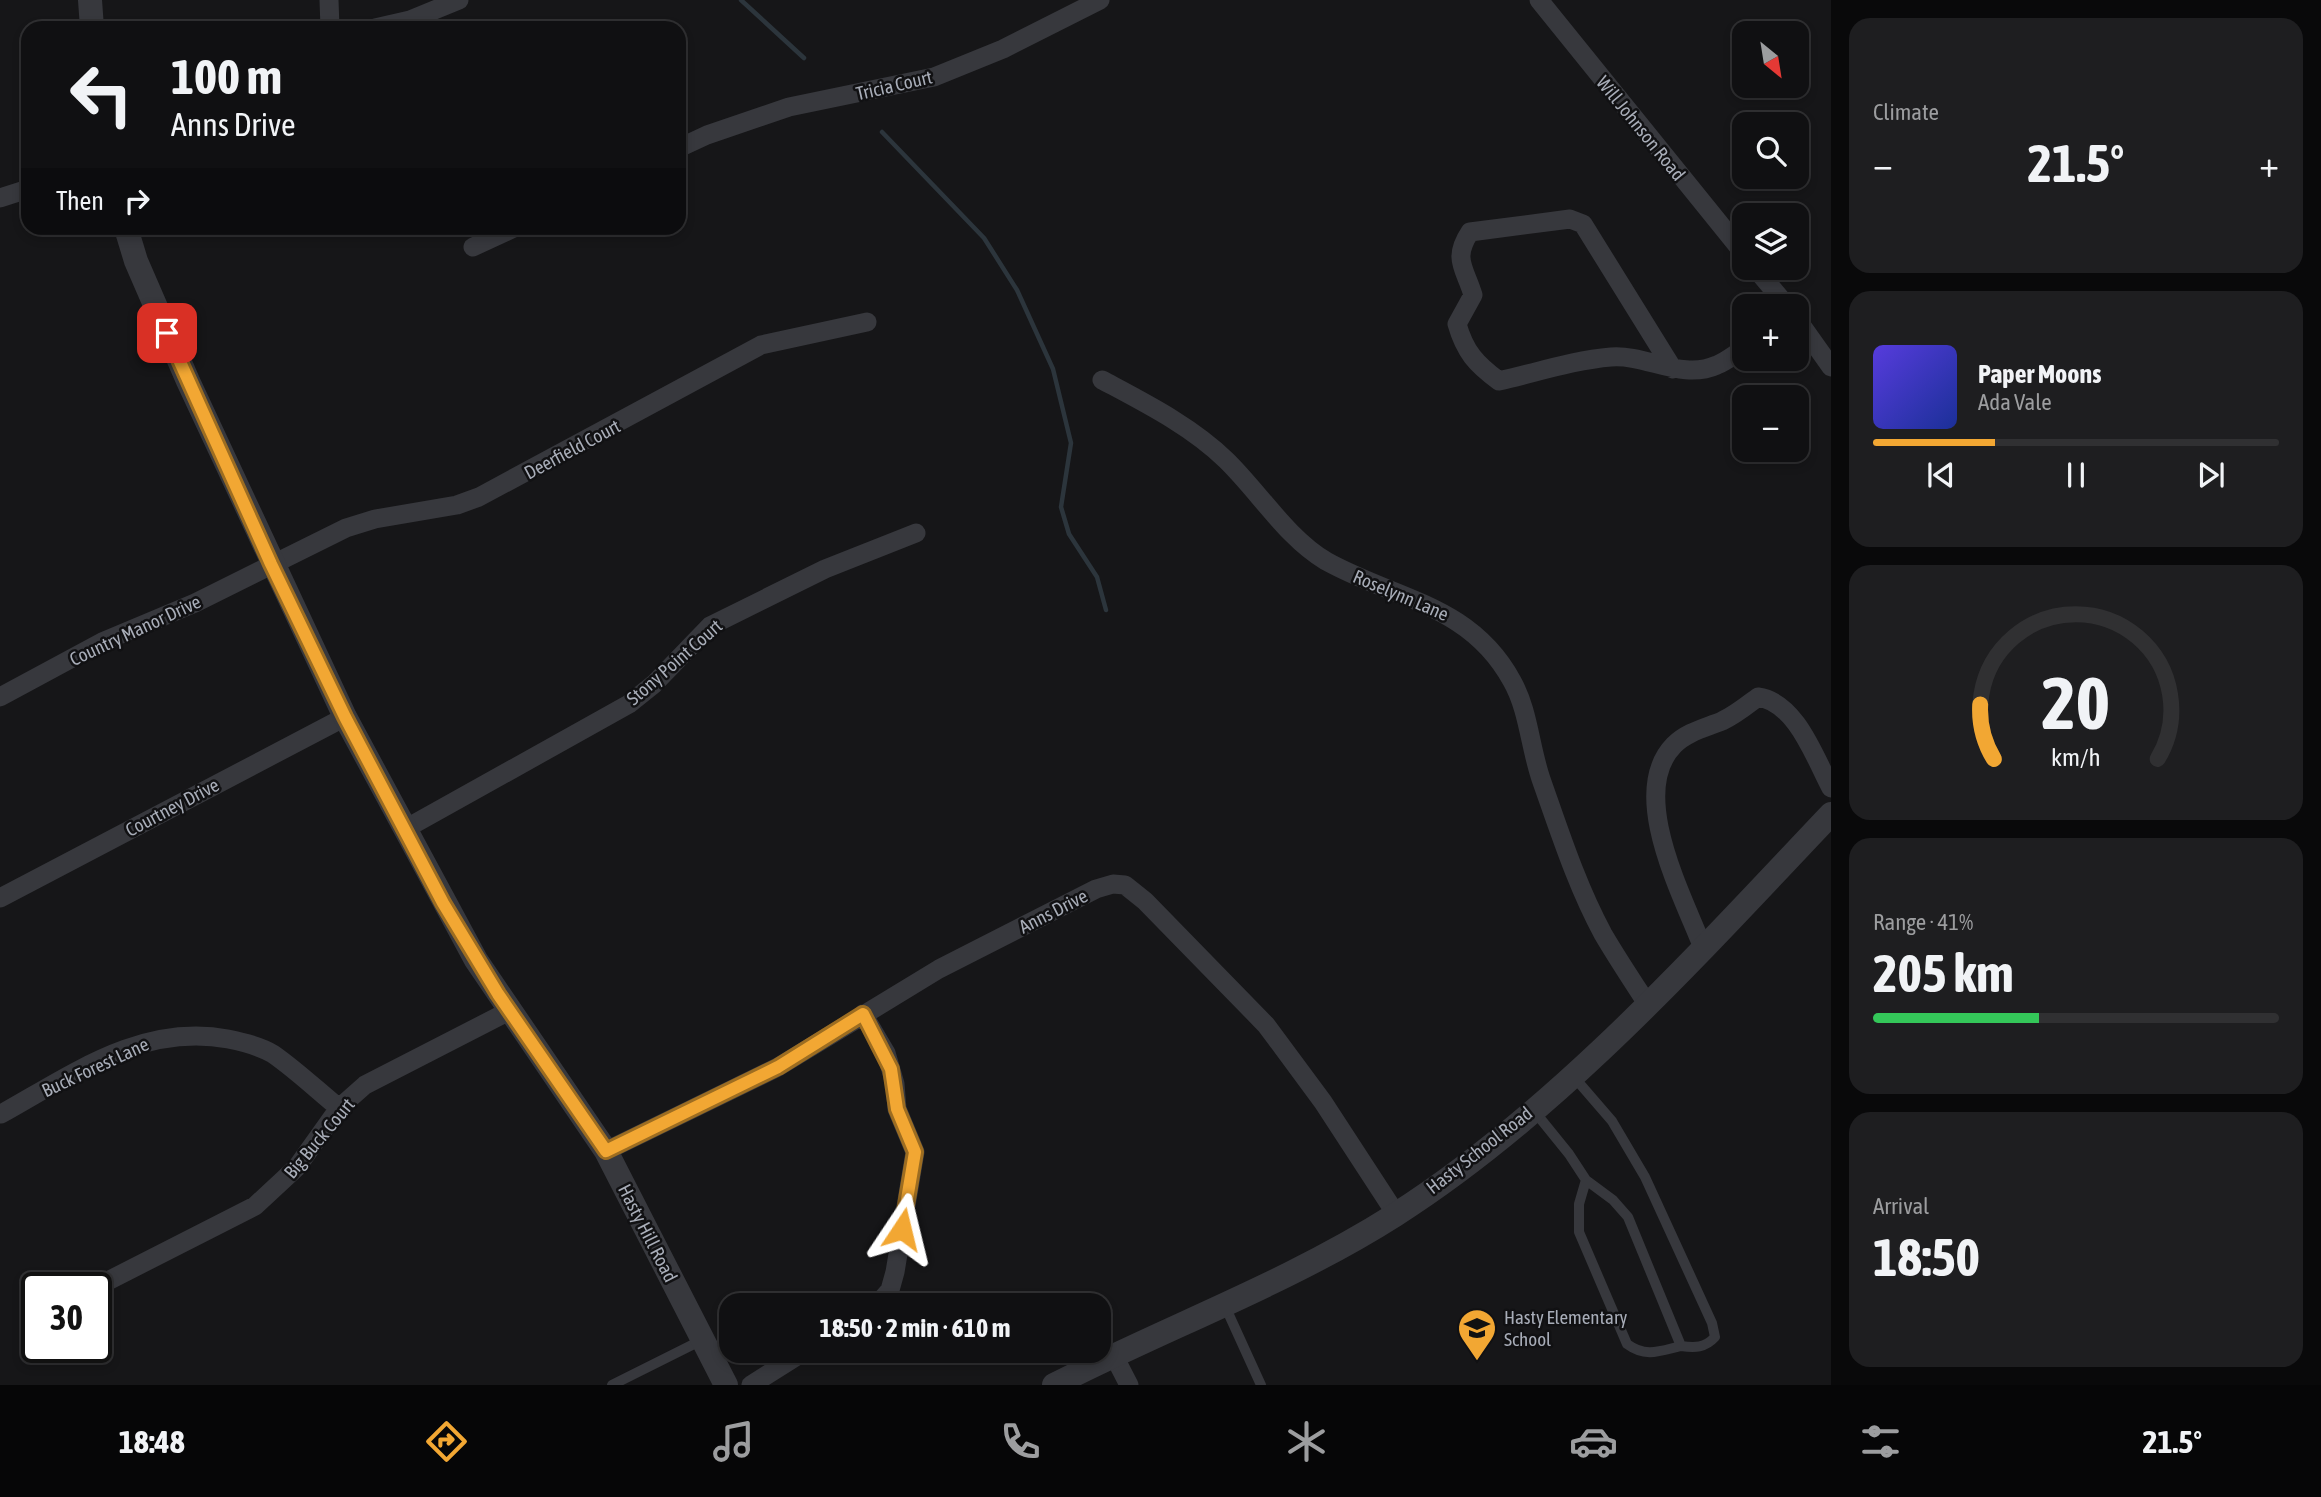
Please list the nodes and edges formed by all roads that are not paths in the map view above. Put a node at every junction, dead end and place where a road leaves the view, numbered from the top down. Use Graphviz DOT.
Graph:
graph roads {
  1 [pos="90,0"];
  2 [pos="329,0"];
  3 [pos="459,0"];
  4 [pos="1100,0"];
  5 [pos="1539,0"];
  6 [pos="92,21"];
  7 [pos="330,21"];
  8 [pos="402,21"];
  9 [pos="686,145"];
  10 [pos="21,191"];
  11 [pos="0,198"];
  12 [pos="128,235"];
  13 [pos="499,235"];
  14 [pos="1732,239"];
  15 [pos="473,247"];
  16 [pos="1765,280"];
  17 [pos="1777,294"];
  18 [pos="867,322"];
  19 [pos="1809,335"];
  20 [pos="1732,356"];
  21 [pos="1831,367"];
  22 [pos="1673,369"];
  23 [pos="1102,380"];
  24 [pos="916,534"];
  25 [pos="271,564"];
  26 [pos="0,696"];
  27 [pos="345,717"];
  28 [pos="1831,788"];
  29 [pos="1831,814"];
  30 [pos="405,829"];
  31 [pos="0,898"];
  32 [pos="1703,948"];
  33 [pos="1648,1005"];
  34 [pos="509,1011"];
  35 [pos="863,1014"];
  36 [pos="1572,1074"];
  37 [pos="339,1108"];
  38 [pos="1532,1109"];
  39 [pos="1,1114"];
  40 [pos="606,1151"];
  41 [pos="1586,1180"];
  42 [pos="1396,1214"];
  43 [pos="112,1279"];
  44 [pos="887,1293"];
  45 [pos="1225,1304"];
  46 [pos="703,1340"];
  47 [pos="1682,1346"];
  48 [pos="1113,1354"];
  49 [pos="787,1363"];
  50 [pos="1063,1383"];
  51 [pos="612,1385"];
  52 [pos="726,1385"];
  53 [pos="751,1385"];
  54 [pos="1129,1385"];
  55 [pos="1261,1385"];
  1 -- 6 [label="street"];
  2 -- 7 [label="street"];
  3 -- 8 [label="street"];
  4 -- 9 [label="street, Tricia Court"];
  5 -- 14 [label="street, Will Johnson Road"];
  10 -- 11 [label="street"];
  12 -- 25 [label="street, Hasty Hill Road"];
  13 -- 15 [label="street"];
  16 -- 17 [label="street"];
  18 -- 25 [label="street, Deerfield Court"];
  19 -- 21 [label="street"];
  20 -- 22 [label="street"];
  22 -- 22 [label="street"];
  23 -- 33 [label="street, Roselynn Lane"];
  24 -- 30 [label="street, Stony Point Court"];
  25 -- 26 [label="street, Country Manor Drive"];
  25 -- 27 [label="street, Hasty Hill Road"];
  27 -- 30 [label="street, Hasty Hill Road"];
  27 -- 31 [label="street, Courtney Drive"];
  28 -- 32 [label="street"];
  29 -- 32 [label="street, Hasty School Road"];
  30 -- 34 [label="street, Hasty Hill Road"];
  32 -- 33 [label="street, Hasty School Road"];
  33 -- 36 [label="street, Hasty School Road"];
  34 -- 37 [label="street, Big Buck Court"];
  34 -- 40 [label="street, Hasty Hill Road"];
  35 -- 40 [label="street, Anns Drive"];
  35 -- 42 [label="street, Anns Drive"];
  35 -- 44 [label="street"];
  36 -- 38 [label="street, Hasty School Road"];
  36 -- 47 [label="lane"];
  37 -- 39 [label="street, Buck Forest Lane"];
  37 -- 43 [label="street, Big Buck Court"];
  38 -- 41 [label="lane"];
  38 -- 42 [label="street, Hasty School Road"];
  40 -- 46 [label="street, Hasty Hill Road"];
  41 -- 47 [label="lane"];
  41 -- 47 [label="lane"];
  42 -- 45 [label="street, Hasty School Road"];
  45 -- 48 [label="street, Hasty School Road"];
  45 -- 55 [label="lane"];
  46 -- 51 [label="lane"];
  46 -- 52 [label="street, Hasty Hill Road"];
  48 -- 50 [label="street, Hasty School Road"];
  48 -- 54 [label="street"];
  49 -- 53 [label="street"];
}
